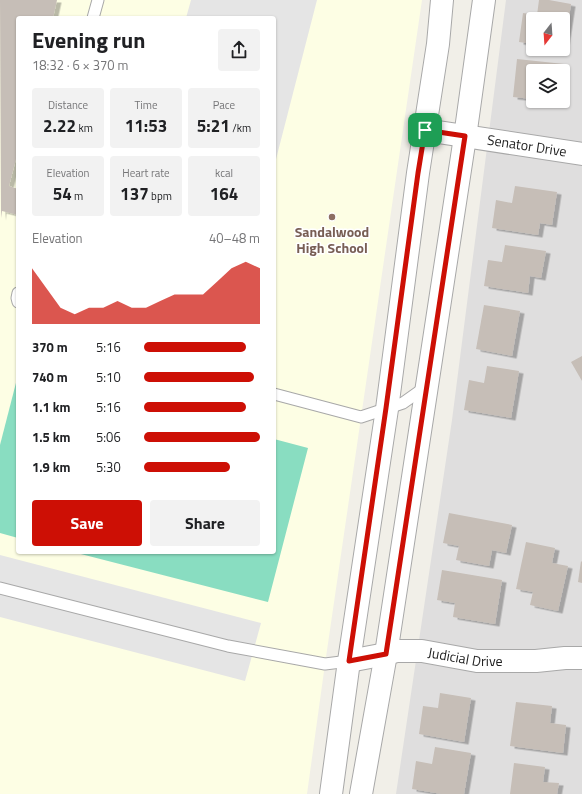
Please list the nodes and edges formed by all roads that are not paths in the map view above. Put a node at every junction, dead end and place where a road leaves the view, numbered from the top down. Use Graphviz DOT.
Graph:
graph roads {
  1 [pos="98,0"];
  2 [pos="442,0"];
  3 [pos="484,0"];
  4 [pos="94,16"];
  5 [pos="425,130"];
  6 [pos="465,136"];
  7 [pos="582,154"];
  8 [pos="427,386"];
  9 [pos="276,395"];
  10 [pos="386,408"];
  11 [pos="0,588"];
  12 [pos="386,654"];
  13 [pos="582,658"];
  14 [pos="349,661"];
  15 [pos="332,794"];
  16 [pos="361,794"];
  1 -- 4 [label="lane"];
  2 -- 5 [label="street"];
  3 -- 6 [label="street"];
  5 -- 6 [label="street, Senator Drive"];
  5 -- 10 [label="street"];
  6 -- 7 [label="street, Senator Drive"];
  6 -- 8 [label="street"];
  8 -- 10 [label="lane"];
  8 -- 12 [label="street"];
  9 -- 10 [label="lane"];
  10 -- 14 [label="street"];
  11 -- 14 [label="lane"];
  12 -- 13 [label="street, Judicial Drive"];
  12 -- 14 [label="street, Judicial Drive"];
  12 -- 16 [label="street"];
  14 -- 15 [label="street"];
}
